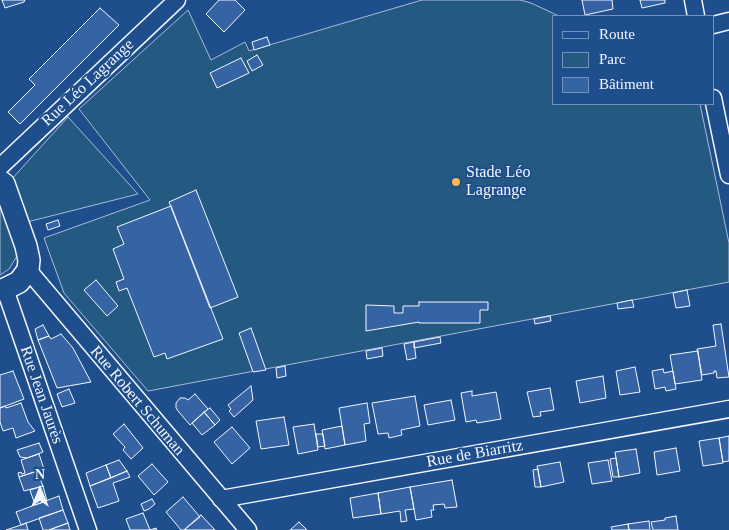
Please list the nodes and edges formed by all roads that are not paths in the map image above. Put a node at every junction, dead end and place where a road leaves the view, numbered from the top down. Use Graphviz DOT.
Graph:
graph roads {
  1 [pos="177,0"];
  2 [pos="693,0"];
  3 [pos="696,15"];
  4 [pos="729,21"];
  5 [pos="714,25"];
  6 [pos="714,103"];
  7 [pos="0,167"];
  8 [pos="729,175"];
  9 [pos="0,181"];
  10 [pos="28,270"];
  11 [pos="2,289"];
  12 [pos="729,409"];
  13 [pos="221,499"];
  14 [pos="88,530"];
  15 [pos="248,530"];
  1 -- 7 [label="street, Rue Léo Lagrange"];
  2 -- 3 [label="street"];
  4 -- 5 [label="street"];
  6 -- 8 [label="street"];
  9 -- 10 [label="street"];
  10 -- 11 [label="street"];
  10 -- 13 [label="street, Rue Robert Schuman"];
  11 -- 14 [label="street, Rue Jean Jaurès"];
  12 -- 13 [label="street, Rue de Biarritz"];
  13 -- 15 [label="street, Rue Robert Schuman"];
}
